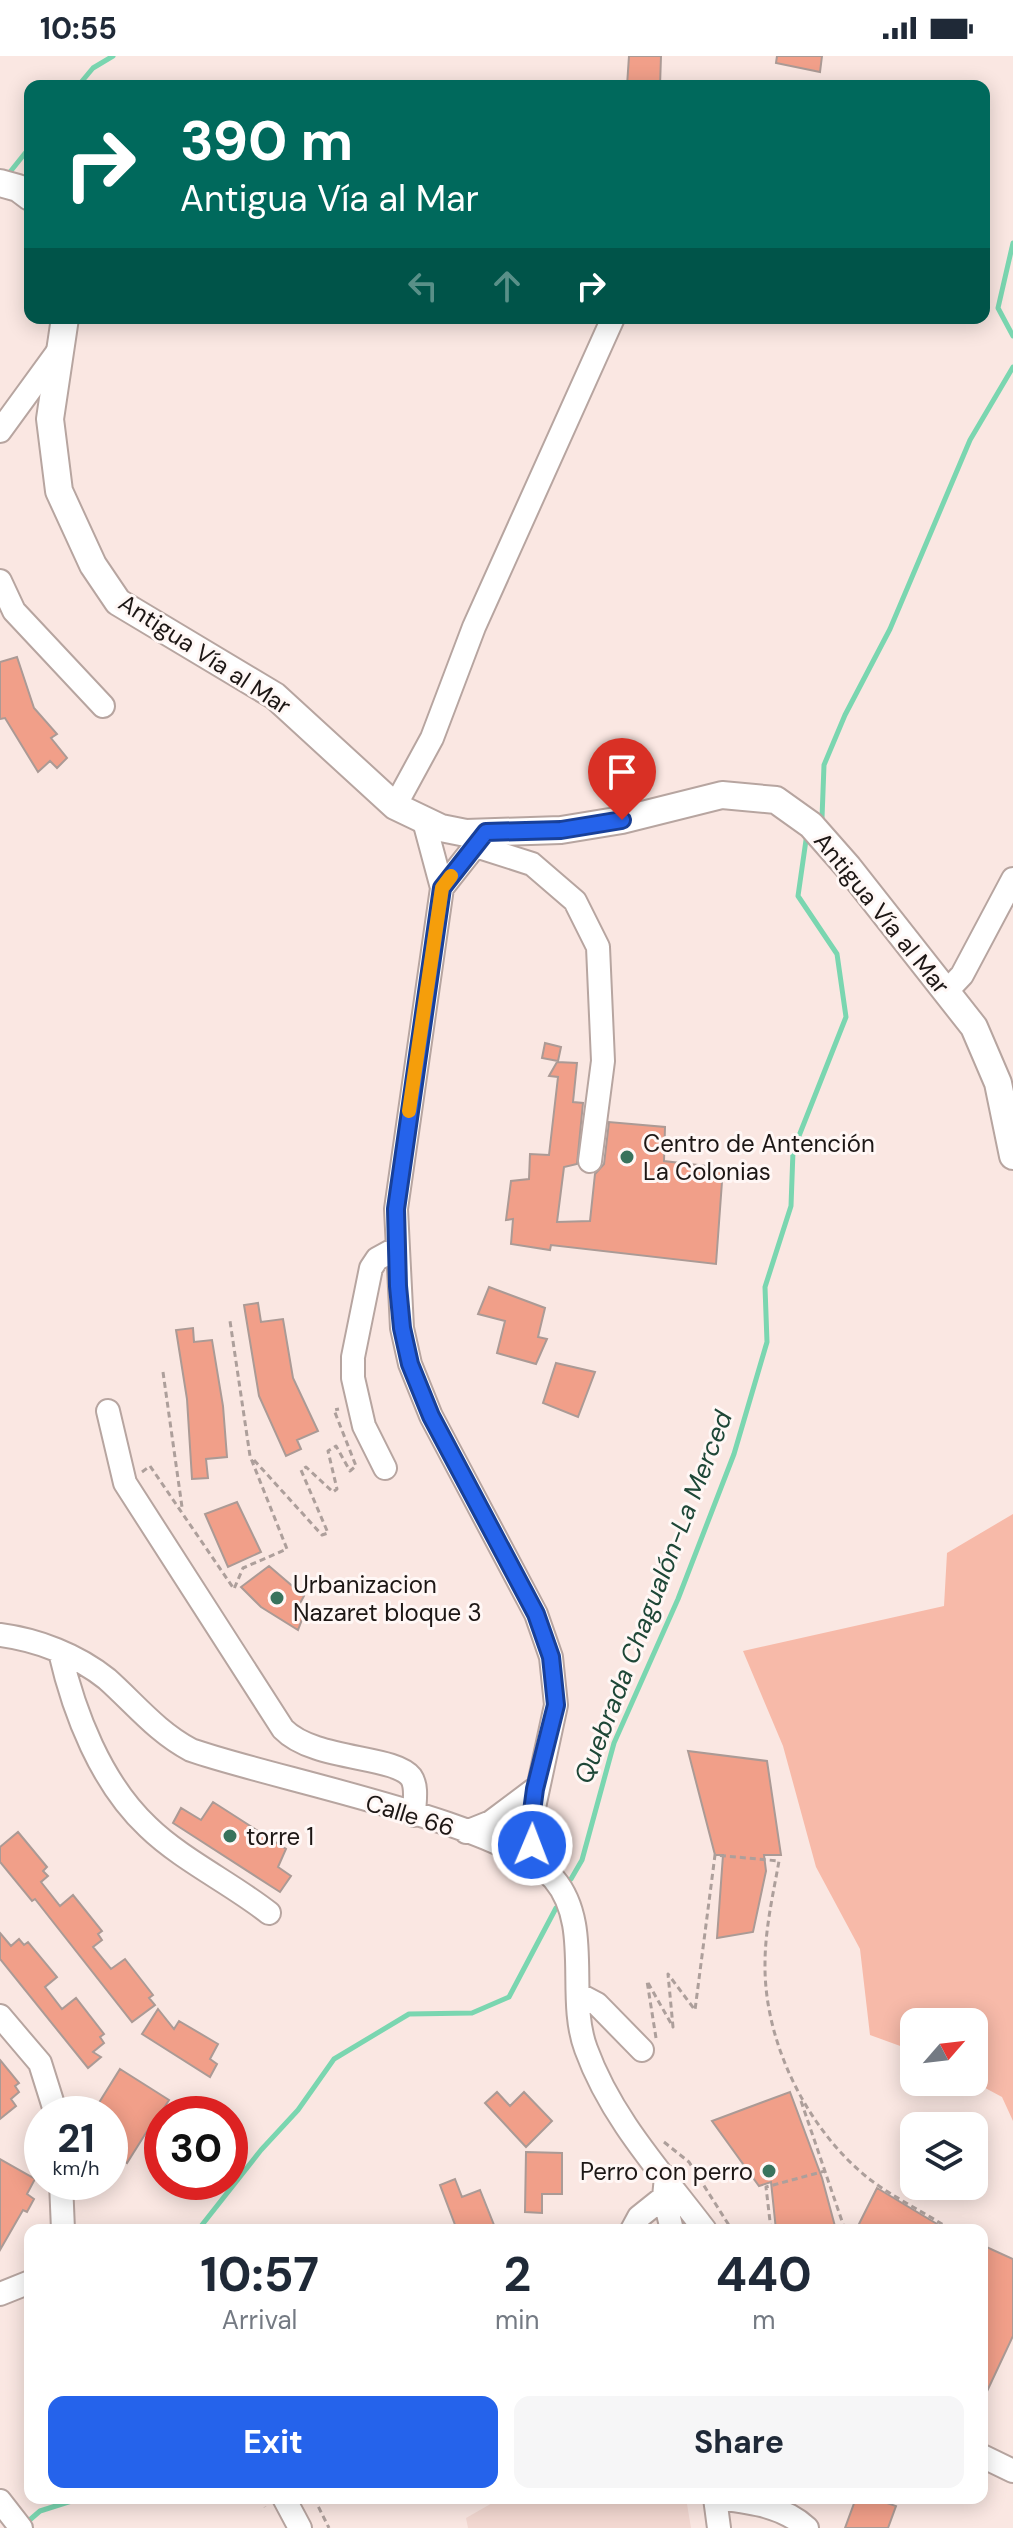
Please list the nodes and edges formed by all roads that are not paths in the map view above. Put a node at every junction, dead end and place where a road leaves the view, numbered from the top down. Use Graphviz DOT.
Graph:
graph roads {
  1 [pos="0,183"];
  2 [pos="24,192"];
  3 [pos="64,324"];
  4 [pos="610,324"];
  5 [pos="60,349"];
  6 [pos="0,431"];
  7 [pos="0,581"];
  8 [pos="103,706"];
  9 [pos="395,806"];
  10 [pos="424,821"];
  11 [pos="481,839"];
  12 [pos="1013,879"];
  13 [pos="442,888"];
  14 [pos="946,992"];
  15 [pos="1013,1156"];
  16 [pos="590,1161"];
  17 [pos="397,1248"];
  18 [pos="108,1411"];
  19 [pos="385,1468"];
  20 [pos="0,1635"];
  21 [pos="60,1652"];
  22 [pos="535,1789"];
  23 [pos="414,1815"];
  24 [pos="466,1832"];
  25 [pos="539,1864"];
  26 [pos="269,1913"];
  27 [pos="578,1994"];
  28 [pos="0,2016"];
  29 [pos="642,2050"];
  30 [pos="50,2096"];
  31 [pos="665,2187"];
  32 [pos="62,2200"];
  33 [pos="63,2224"];
  34 [pos="635,2224"];
  35 [pos="671,2224"];
  36 [pos="699,2224"];
  37 [pos="24,2284"];
  38 [pos="0,2294"];
  39 [pos="988,2459"];
  40 [pos="1013,2471"];
  41 [pos="0,2501"];
  42 [pos="287,2504"];
  43 [pos="717,2504"];
  44 [pos="749,2504"];
  45 [pos="21,2528"];
  46 [pos="300,2528"];
  47 [pos="719,2528"];
  48 [pos="807,2528"];
  1 -- 2 [label="main road"];
  3 -- 5 [label="main road, Antigua Vía al Mar"];
  4 -- 9 [label="street"];
  5 -- 6 [label="street"];
  5 -- 9 [label="main road, Antigua Vía al Mar"];
  7 -- 8 [label="street"];
  9 -- 10 [label="main road, Antigua Vía al Mar"];
  10 -- 11 [label="main road, Antigua Vía al Mar"];
  10 -- 13 [label="street"];
  11 -- 13 [label="street"];
  11 -- 14 [label="main road, Antigua Vía al Mar"];
  11 -- 16 [label="street"];
  12 -- 14 [label="street"];
  13 -- 17 [label="street"];
  14 -- 15 [label="main road, Antigua Vía al Mar"];
  17 -- 19 [label="street"];
  17 -- 22 [label="street"];
  18 -- 23 [label="street"];
  20 -- 21 [label="street, Calle 66"];
  21 -- 23 [label="street, Calle 66"];
  21 -- 26 [label="street"];
  22 -- 24 [label="street"];
  22 -- 25 [label="street"];
  23 -- 24 [label="street, Calle 66"];
  24 -- 25 [label="street, Calle 66"];
  25 -- 27 [label="street, Calle 66"];
  27 -- 29 [label="street"];
  27 -- 31 [label="street, Calle 66"];
  28 -- 30 [label="street"];
  31 -- 34 [label="street"];
  31 -- 35 [label="street"];
  31 -- 36 [label="street, Calle 66"];
  32 -- 33 [label="street"];
  37 -- 38 [label="street"];
  39 -- 40 [label="street"];
  41 -- 45 [label="street"];
  42 -- 46 [label="street"];
  43 -- 47 [label="street"];
  44 -- 48 [label="street"];
}
